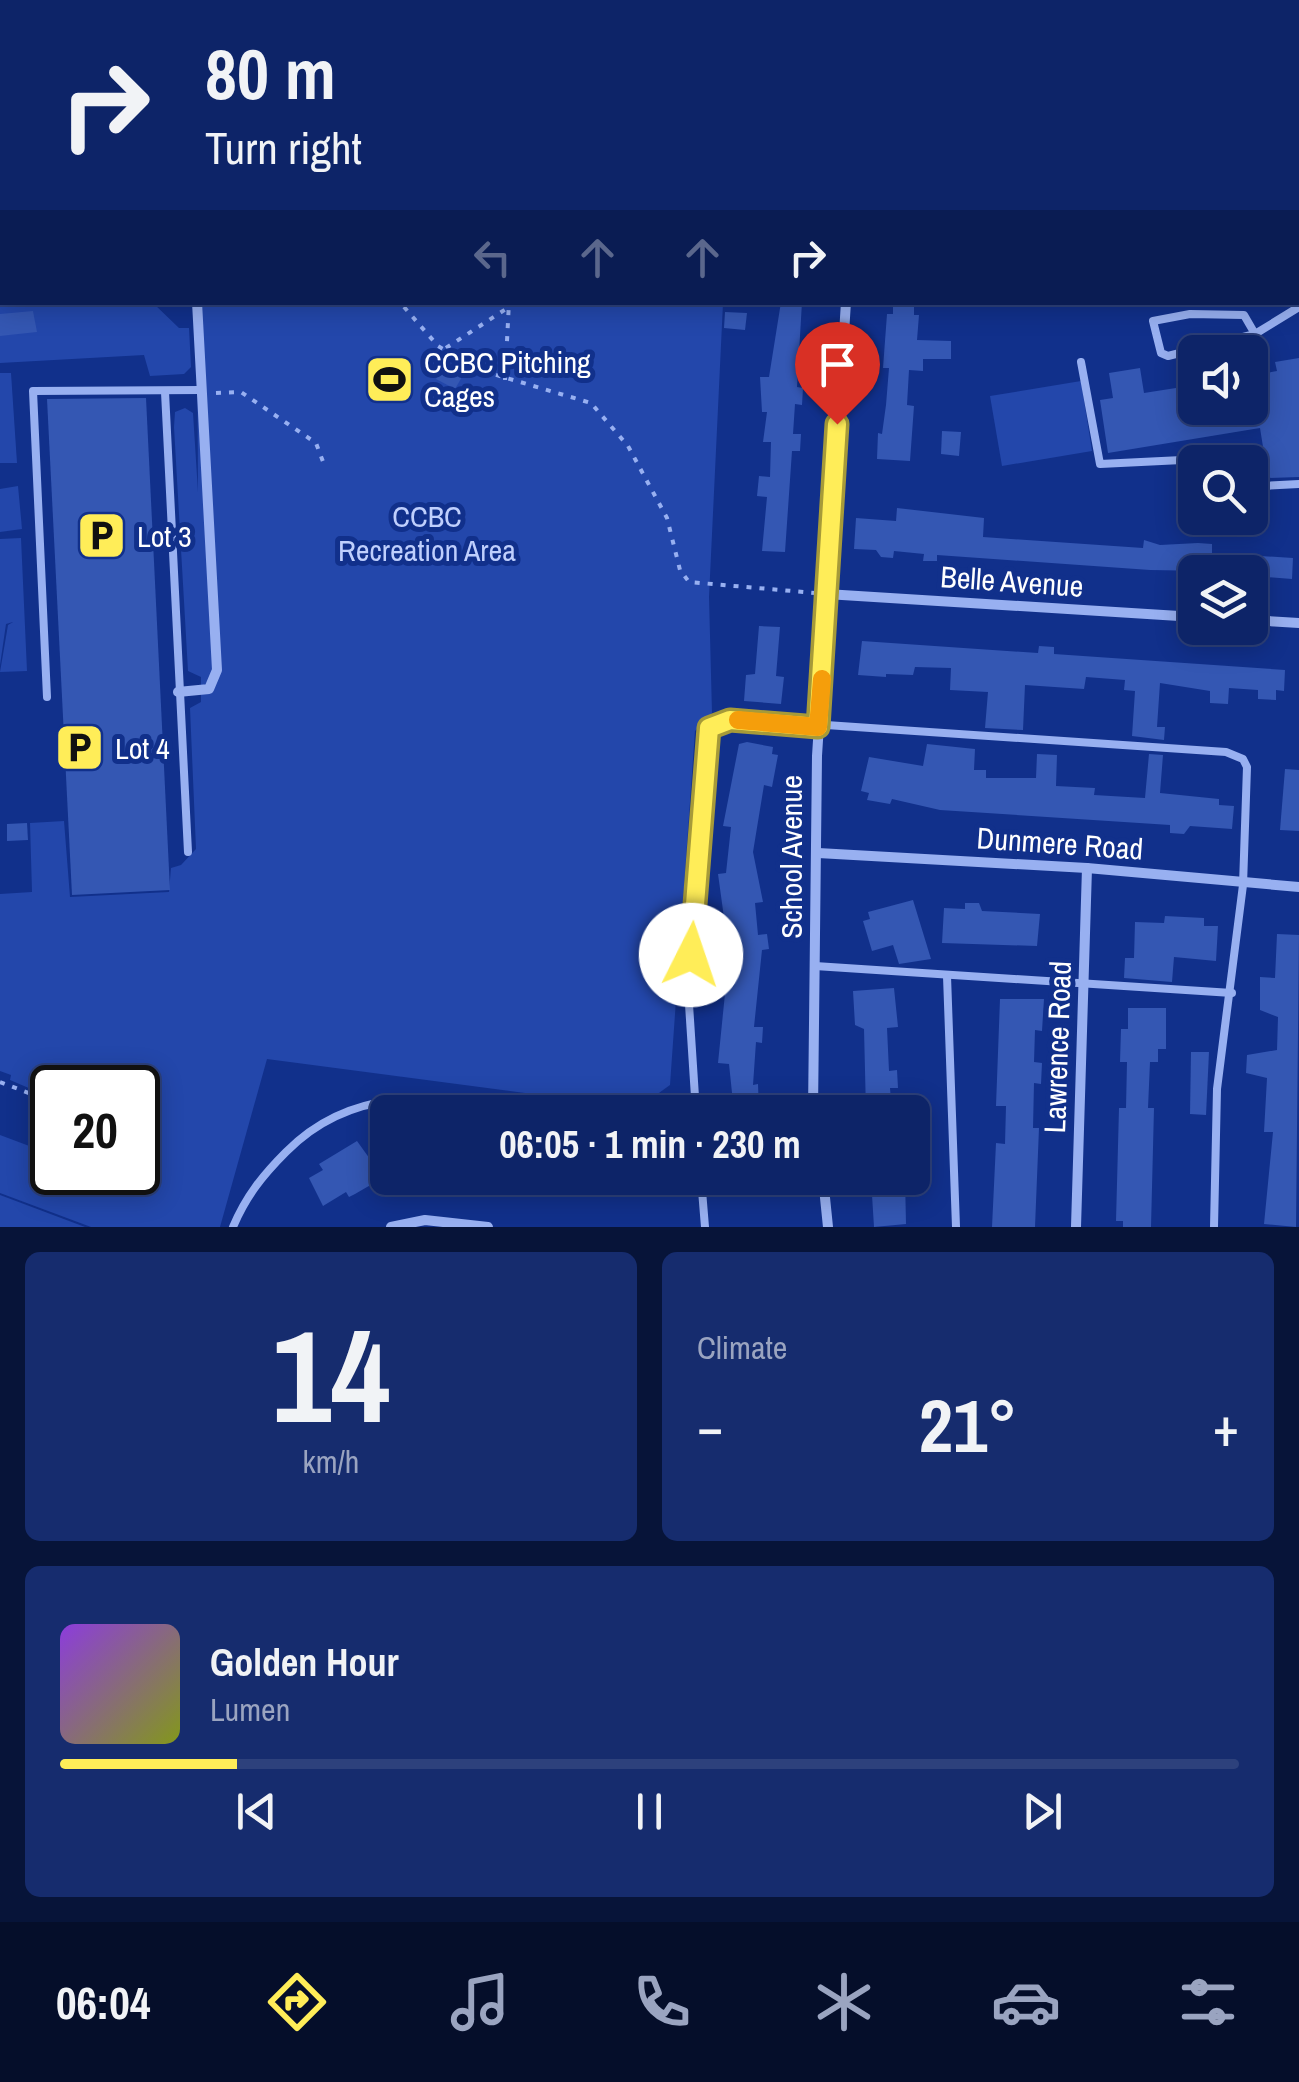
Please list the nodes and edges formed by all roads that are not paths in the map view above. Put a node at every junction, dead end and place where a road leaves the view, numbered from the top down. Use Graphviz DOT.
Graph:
graph roads {
  1 [pos="197,305"];
  2 [pos="846,305"];
  3 [pos="1299,307"];
  4 [pos="1255,334"];
  5 [pos="1081,362"];
  6 [pos="165,392"];
  7 [pos="201,392"];
  8 [pos="1178,460"];
  9 [pos="1299,484"];
  10 [pos="1268,486"];
  11 [pos="826,594"];
  12 [pos="1178,616"];
  13 [pos="1268,621"];
  14 [pos="1299,624"];
  15 [pos="178,692"];
  16 [pos="47,698"];
  17 [pos="818,727"];
  18 [pos="188,852"];
  19 [pos="818,853"];
  20 [pos="1087,868"];
  21 [pos="1243,885"];
  22 [pos="1299,887"];
  23 [pos="815,966"];
  24 [pos="947,976"];
  25 [pos="1084,987"];
  26 [pos="1232,993"];
  27 [pos="695,1095"];
  28 [pos="814,1095"];
  29 [pos="370,1106"];
  30 [pos="702,1195"];
  31 [pos="825,1195"];
  32 [pos="233,1227"];
  33 [pos="391,1227"];
  34 [pos="488,1227"];
  35 [pos="705,1227"];
  36 [pos="828,1227"];
  37 [pos="956,1227"];
  38 [pos="1076,1227"];
  39 [pos="1214,1227"];
  1 -- 7 [label="street"];
  2 -- 11 [label="street, School Avenue"];
  3 -- 4 [label="lane"];
  4 -- 4 [label="lane"];
  5 -- 8 [label="lane"];
  6 -- 7 [label="lane"];
  6 -- 15 [label="lane"];
  6 -- 16 [label="lane"];
  7 -- 15 [label="street"];
  9 -- 10 [label="lane"];
  11 -- 12 [label="street, Belle Avenue"];
  11 -- 17 [label="street, School Avenue"];
  13 -- 14 [label="street"];
  15 -- 18 [label="lane"];
  17 -- 19 [label="street, School Avenue"];
  17 -- 21 [label="lane"];
  17 -- 27 [label="lane"];
  19 -- 20 [label="street, Dunmere Road"];
  19 -- 23 [label="street, School Avenue"];
  20 -- 21 [label="street, Dunmere Road"];
  20 -- 25 [label="street, Lawrence Road"];
  21 -- 22 [label="street, Dunmere Road"];
  21 -- 26 [label="lane"];
  23 -- 24 [label="lane"];
  23 -- 28 [label="street, School Avenue"];
  24 -- 25 [label="lane"];
  24 -- 37 [label="lane"];
  25 -- 26 [label="lane"];
  25 -- 38 [label="street, Lawrence Road"];
  26 -- 39 [label="lane"];
  29 -- 32 [label="lane"];
  30 -- 35 [label="lane"];
  31 -- 36 [label="street"];
  33 -- 34 [label="street"];
}
